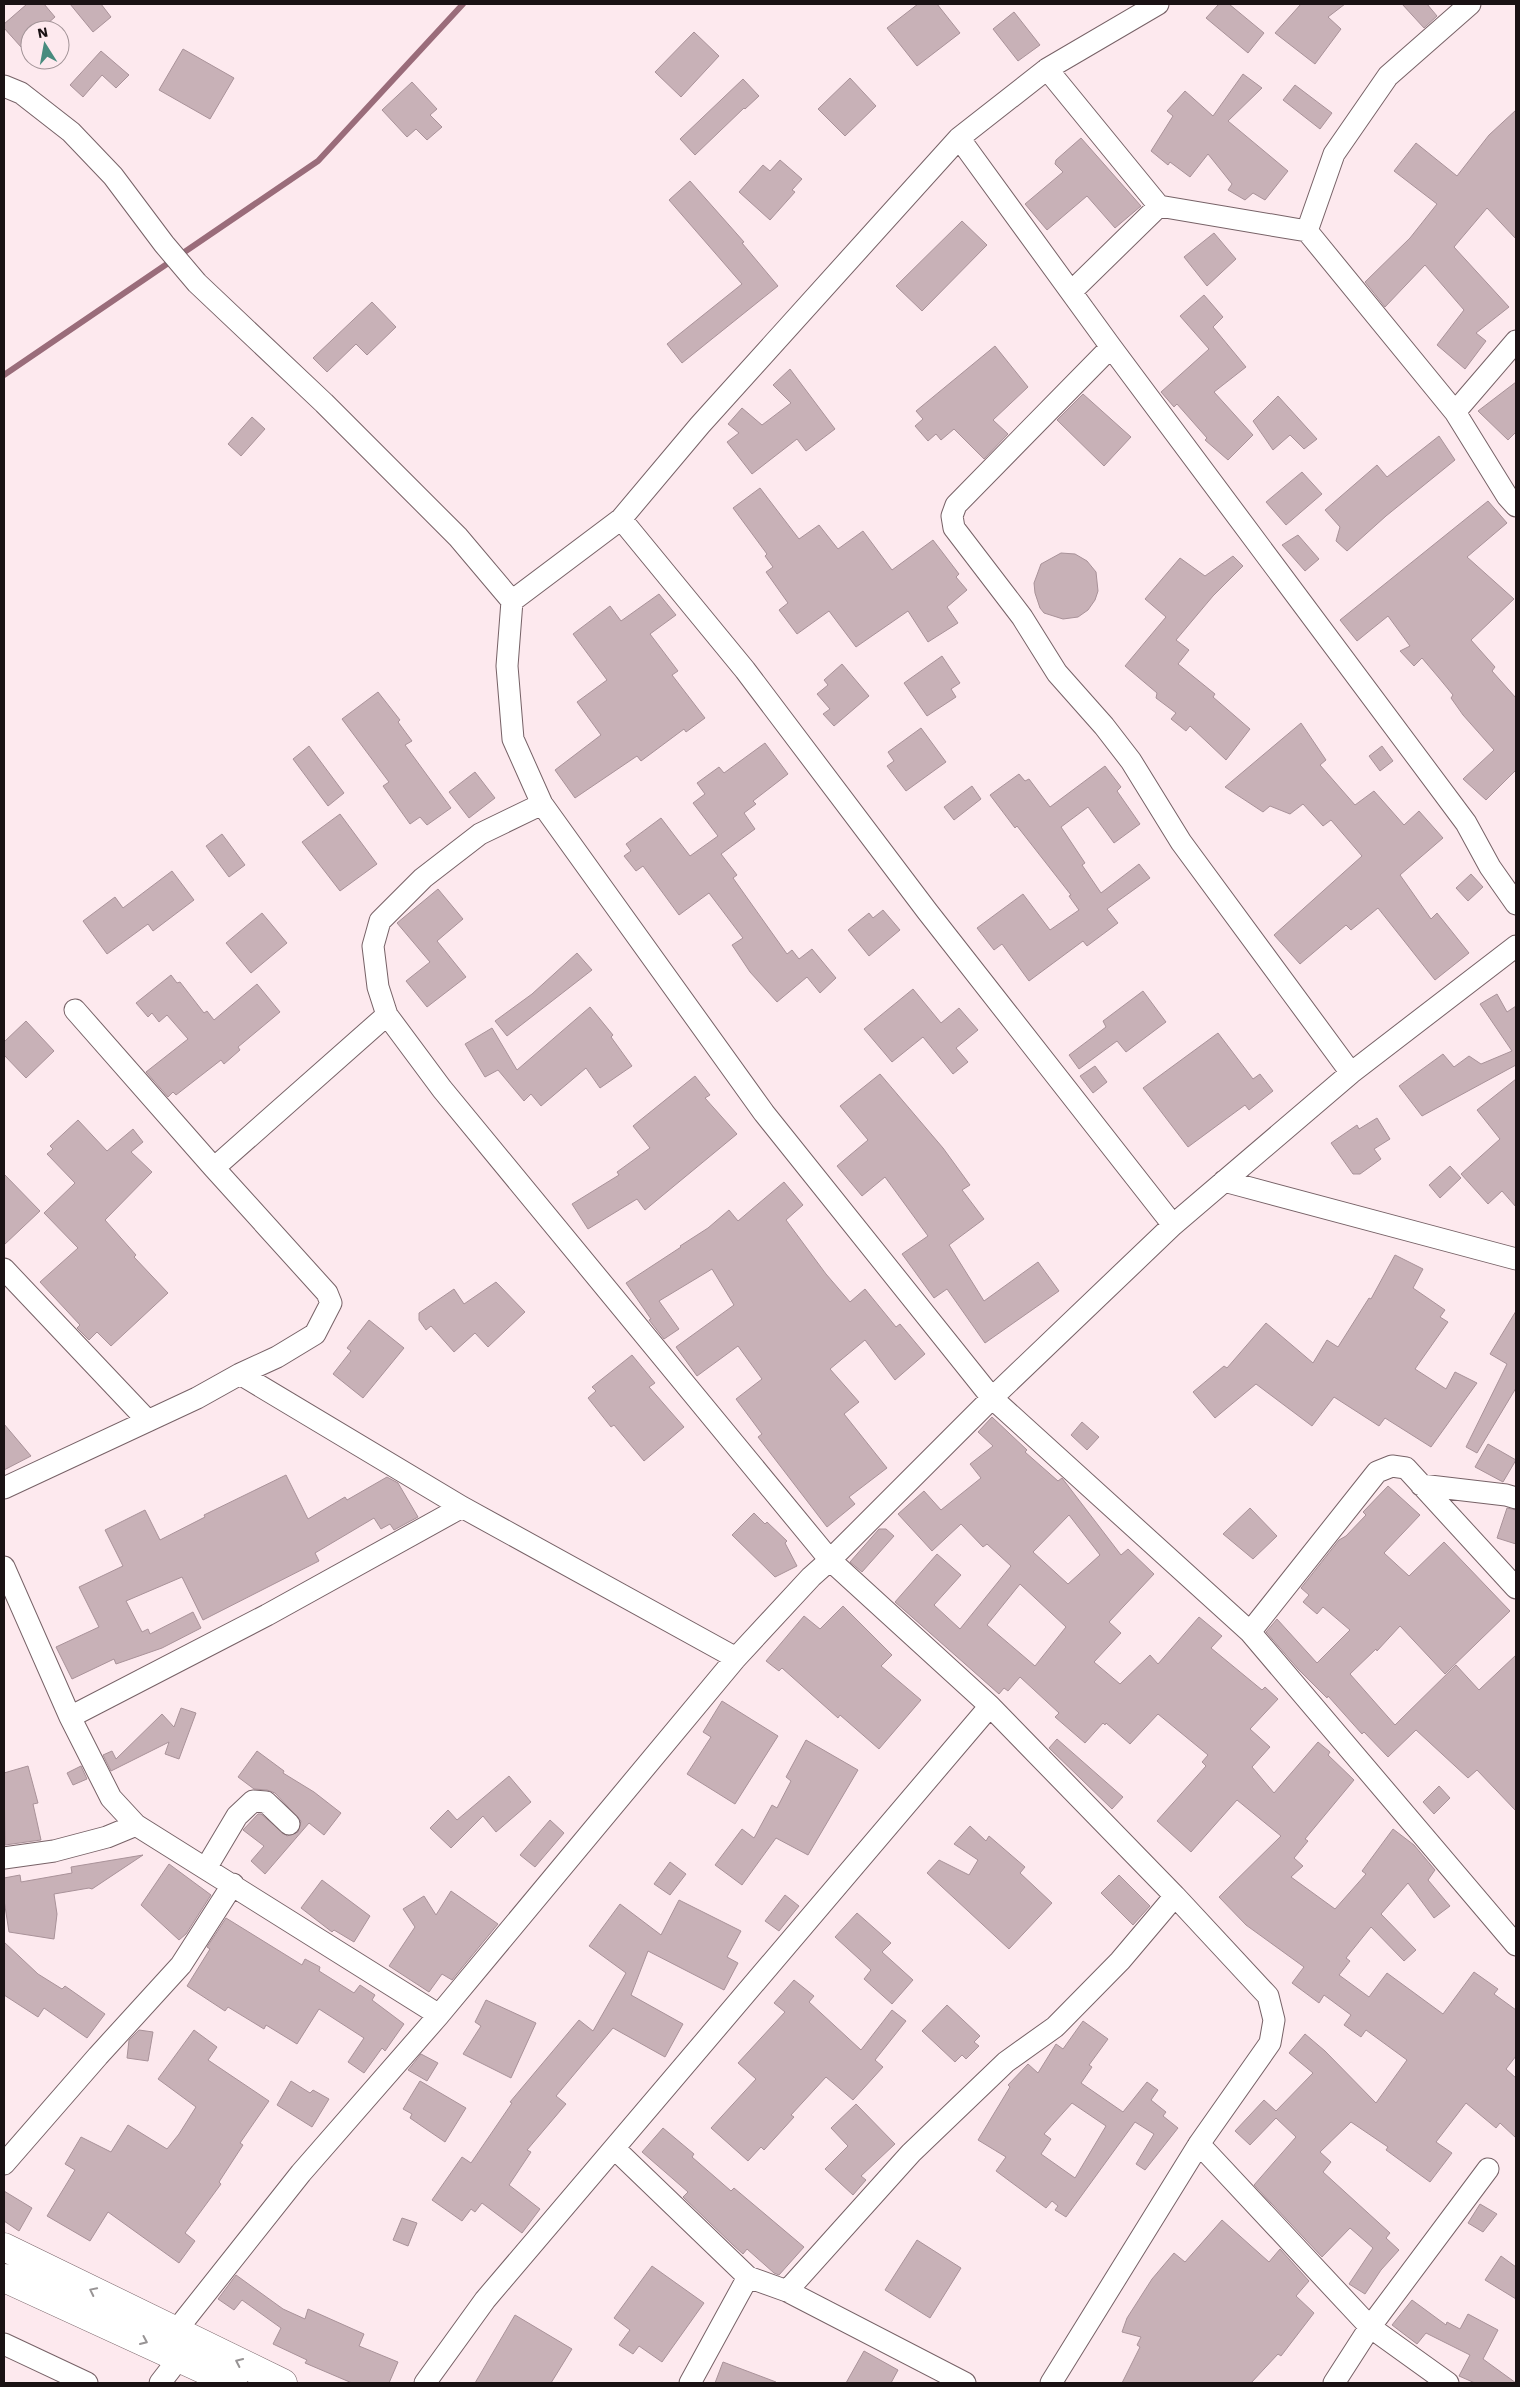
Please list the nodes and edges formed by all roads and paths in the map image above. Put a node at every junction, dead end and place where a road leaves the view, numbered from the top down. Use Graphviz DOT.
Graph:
graph roads {
  1 [pos="1158,4"];
  2 [pos="1470,4"];
  3 [pos="1047,70"];
  4 [pos="4,86"];
  5 [pos="959,138"];
  6 [pos="1159,206"];
  7 [pos="1307,231"];
  8 [pos="1071,292"];
  9 [pos="1516,341"];
  10 [pos="1111,347"];
  11 [pos="1455,412"];
  12 [pos="1516,506"];
  13 [pos="621,519"];
  14 [pos="512,602"];
  15 [pos="542,804"];
  16 [pos="1516,904"];
  17 [pos="1516,946"];
  18 [pos="75,1010"];
  19 [pos="387,1015"];
  20 [pos="1352,1073"];
  21 [pos="214,1168"];
  22 [pos="1224,1181"];
  23 [pos="1173,1225"];
  24 [pos="1516,1259"];
  25 [pos="4,1269"];
  26 [pos="240,1374"];
  27 [pos="992,1398"];
  28 [pos="147,1420"];
  29 [pos="1421,1485"];
  30 [pos="4,1488"];
  31 [pos="1516,1498"];
  32 [pos="462,1507"];
  33 [pos="830,1560"];
  34 [pos="4,1567"];
  35 [pos="1516,1588"];
  36 [pos="1250,1632"];
  37 [pos="736,1658"];
  38 [pos="990,1706"];
  39 [pos="70,1717"];
  40 [pos="288,1824"];
  41 [pos="136,1825"];
  42 [pos="4,1858"];
  43 [pos="206,1868"];
  44 [pos="233,1884"];
  45 [pos="1175,1896"];
  46 [pos="1516,1944"];
  47 [pos="439,2015"];
  48 [pos="1199,2144"];
  49 [pos="615,2149"];
  50 [pos="4,2164"];
  51 [pos="1488,2170"];
  52 [pos="4,2247"];
  53 [pos="748,2276"];
  54 [pos="4,2278"];
  55 [pos="787,2291"];
  56 [pos="1370,2327"];
  57 [pos="4,2344"];
  58 [pos="177,2345"];
  59 [pos="87,2383"];
  60 [pos="160,2383"];
  61 [pos="233,2383"];
  62 [pos="283,2383"];
  63 [pos="425,2383"];
  64 [pos="690,2383"];
  65 [pos="965,2383"];
  66 [pos="1051,2383"];
  67 [pos="1334,2383"];
  68 [pos="1448,2383"];
  1 -- 3 [label="street"];
  2 -- 7 [label="street"];
  3 -- 5 [label="street"];
  3 -- 6 [label="street"];
  4 -- 14 [label="street"];
  5 -- 8 [label="street"];
  5 -- 13 [label="street"];
  6 -- 7 [label="street"];
  6 -- 8 [label="street"];
  7 -- 11 [label="street"];
  8 -- 10 [label="street"];
  9 -- 11 [label="street"];
  10 -- 16 [label="street"];
  10 -- 20 [label="street"];
  11 -- 12 [label="street"];
  13 -- 14 [label="street"];
  13 -- 23 [label="street"];
  14 -- 15 [label="street"];
  15 -- 19 [label="street"];
  15 -- 27 [label="street"];
  17 -- 20 [label="street"];
  18 -- 21 [label="street"];
  19 -- 21 [label="street"];
  19 -- 33 [label="street"];
  20 -- 22 [label="street"];
  21 -- 26 [label="street"];
  22 -- 23 [label="street"];
  22 -- 24 [label="street"];
  23 -- 27 [label="street"];
  25 -- 28 [label="street"];
  26 -- 28 [label="street"];
  26 -- 32 [label="street"];
  27 -- 33 [label="street"];
  27 -- 36 [label="street"];
  28 -- 30 [label="street"];
  29 -- 31 [label="street"];
  29 -- 35 [label="street"];
  29 -- 36 [label="street"];
  32 -- 37 [label="street"];
  32 -- 39 [label="street"];
  33 -- 37 [label="street"];
  33 -- 38 [label="street"];
  34 -- 39 [label="street"];
  36 -- 46 [label="street"];
  37 -- 47 [label="street"];
  38 -- 45 [label="street"];
  38 -- 49 [label="street"];
  39 -- 41 [label="street"];
  40 -- 43 [label="street"];
  41 -- 42 [label="street"];
  41 -- 43 [label="street"];
  43 -- 44 [label="street"];
  44 -- 47 [label="street"];
  44 -- 50 [label="street"];
  45 -- 48 [label="street"];
  45 -- 55 [label="street"];
  47 -- 58 [label="street"];
  48 -- 56 [label="street"];
  48 -- 66 [label="street"];
  49 -- 53 [label="street"];
  49 -- 63 [label="street"];
  51 -- 56 [label="street"];
  58 -- 52 [label="main road, one-way"];
  53 -- 55 [label="street"];
  53 -- 64 [label="street"];
  54 -- 58 [label="main road, one-way"];
  55 -- 65 [label="street"];
  56 -- 67 [label="street"];
  56 -- 68 [label="street"];
  57 -- 59 [label="street"];
  58 -- 60 [label="street"];
  58 -- 61 [label="main road"];
  62 -- 58 [label="main road, one-way"];
}
